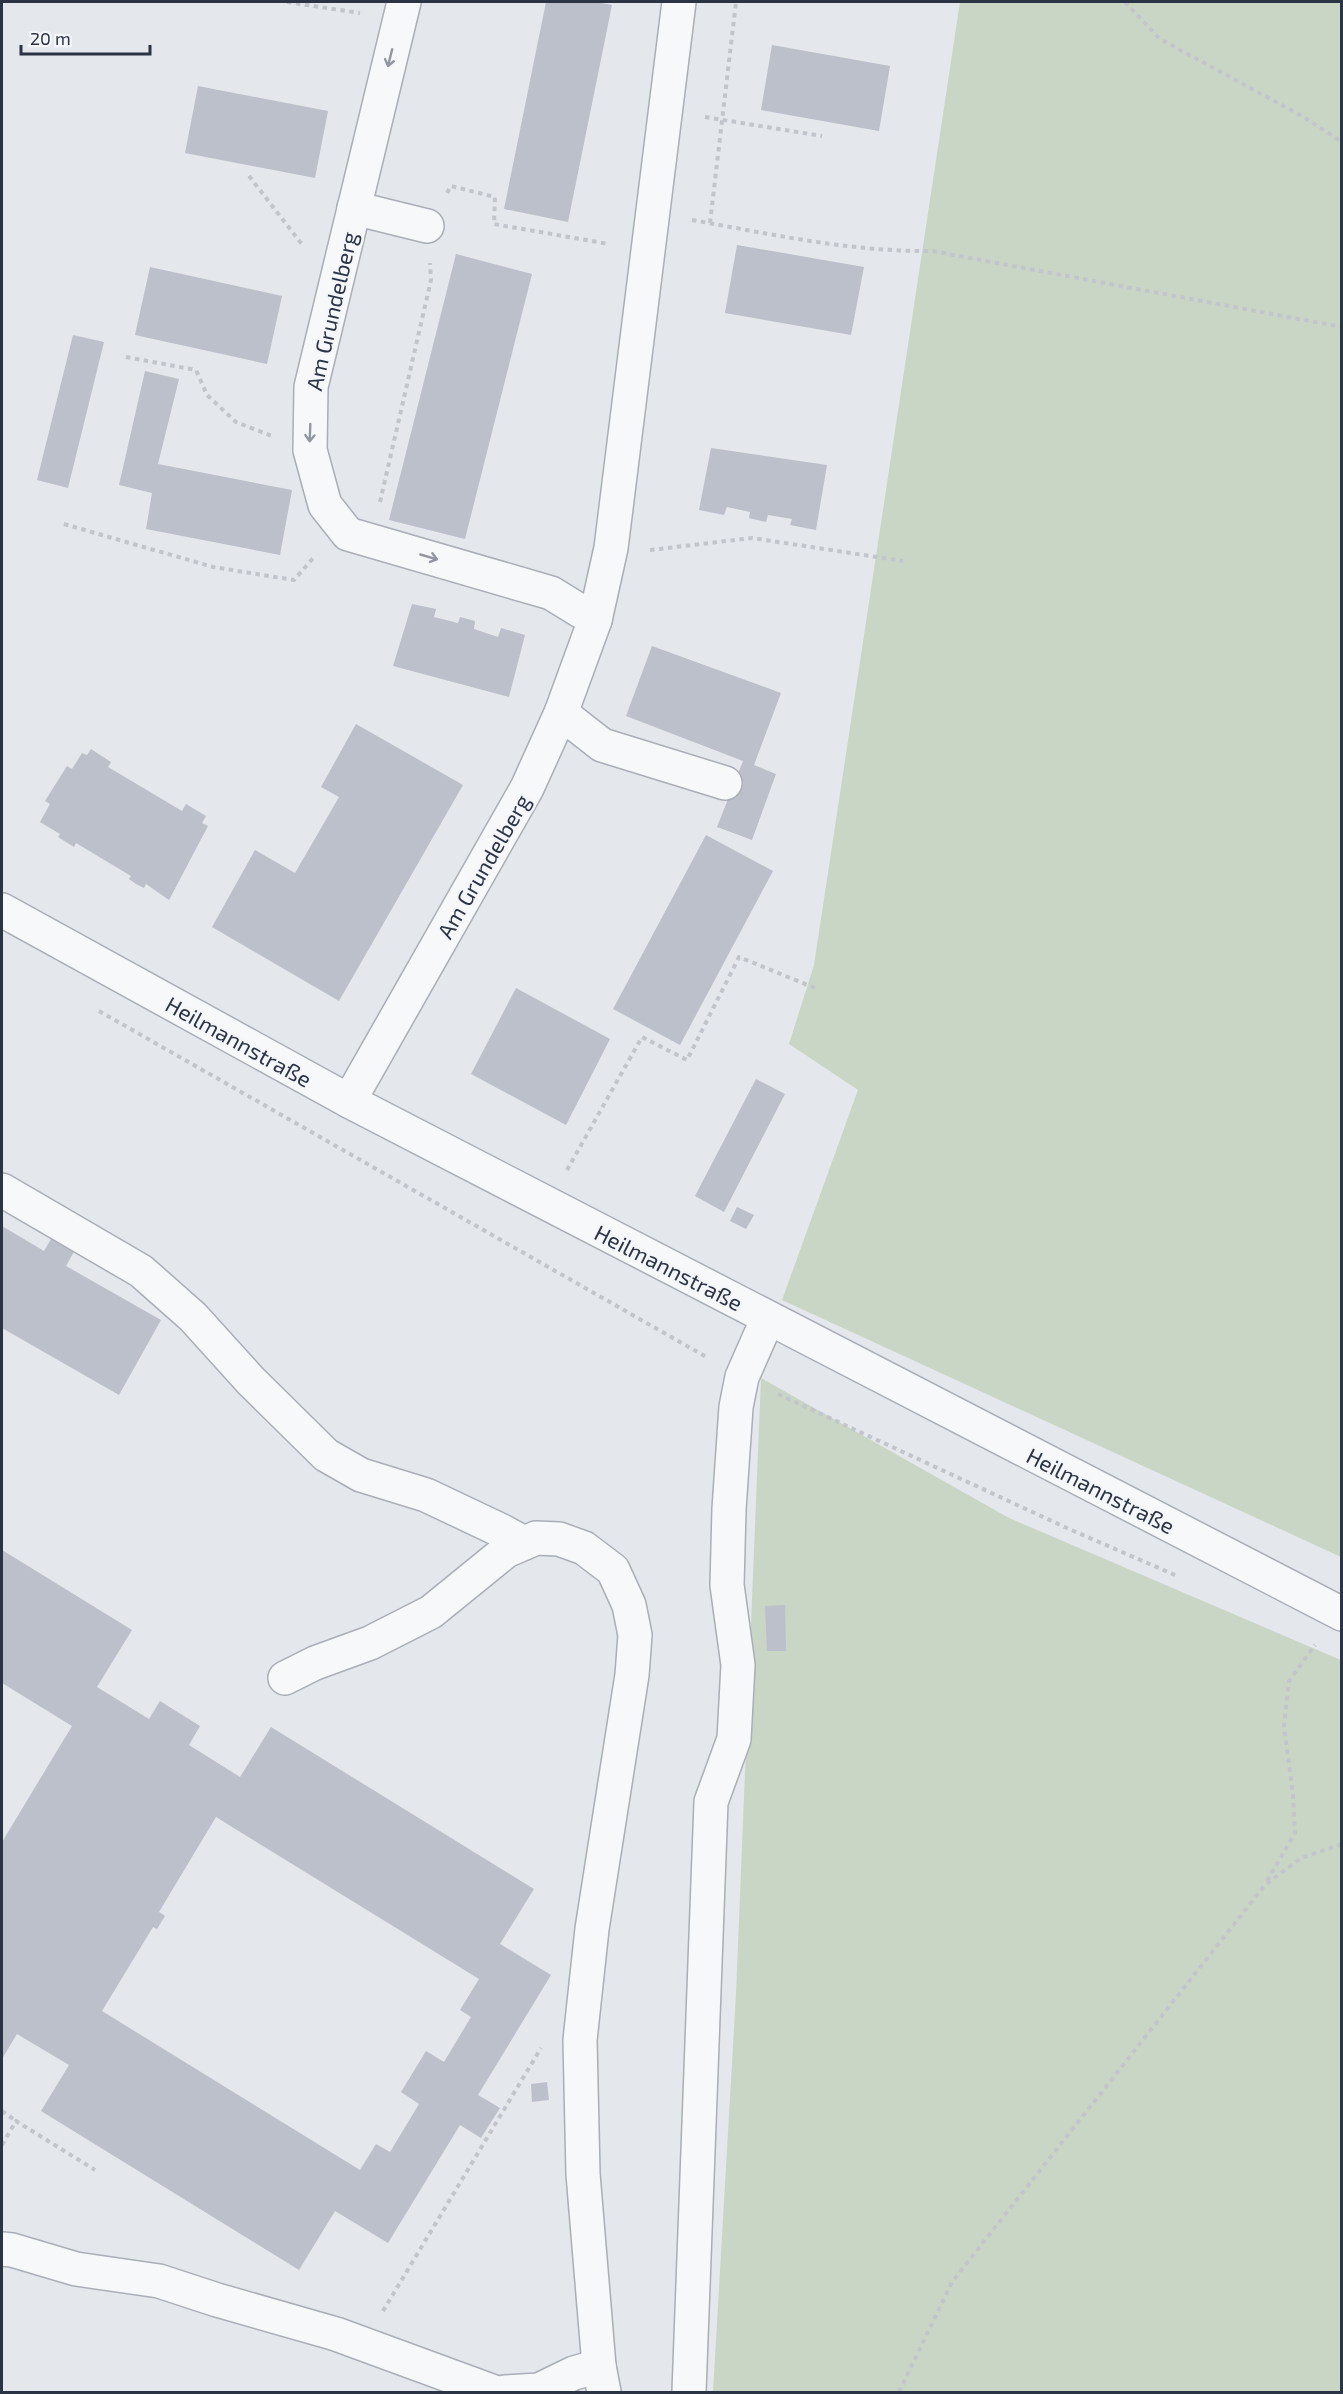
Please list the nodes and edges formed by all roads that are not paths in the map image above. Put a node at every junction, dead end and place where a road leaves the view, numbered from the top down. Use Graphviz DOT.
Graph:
graph roads {
  1 [pos="679,2"];
  2 [pos="402,11"];
  3 [pos="354,208"];
  4 [pos="427,226"];
  5 [pos="595,620"];
  6 [pos="561,713"];
  7 [pos="725,783"];
  8 [pos="2,910"];
  9 [pos="349,1101"];
  10 [pos="2,1190"];
  11 [pos="768,1318"];
  12 [pos="524,1543"];
  13 [pos="1341,1614"];
  14 [pos="285,1678"];
  15 [pos="2,2249"];
  16 [pos="601,2379"];
  17 [pos="494,2392"];
  18 [pos="505,2392"];
  19 [pos="689,2392"];
  1 -- 5 [label="street, Am Grundelberg"];
  2 -- 3 [label="street, Am Grundelberg, one-way"];
  3 -- 4 [label="street"];
  3 -- 5 [label="street, Am Grundelberg, one-way"];
  5 -- 6 [label="street, Am Grundelberg"];
  6 -- 7 [label="street"];
  6 -- 9 [label="street, Am Grundelberg"];
  8 -- 9 [label="street, Heilmannstraße"];
  9 -- 11 [label="street, Heilmannstraße"];
  10 -- 12 [label="street"];
  11 -- 13 [label="street, Heilmannstraße"];
  11 -- 19 [label="street"];
  12 -- 14 [label="street"];
  12 -- 16 [label="street"];
  15 -- 17 [label="street"];
  16 -- 18 [label="street"];
}
